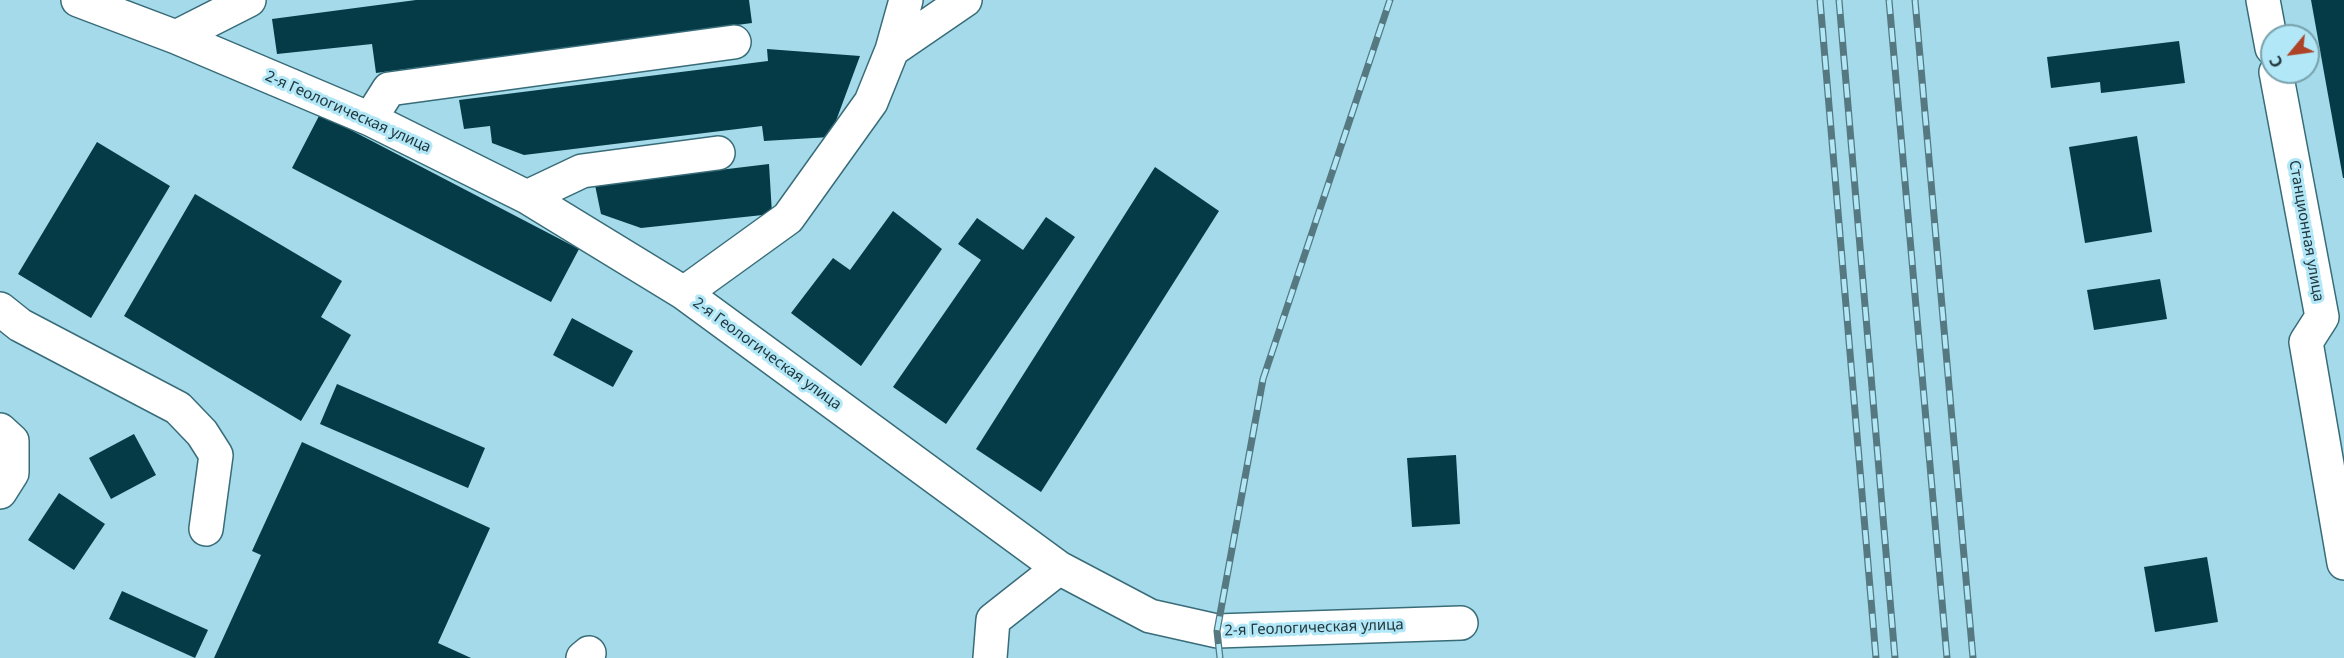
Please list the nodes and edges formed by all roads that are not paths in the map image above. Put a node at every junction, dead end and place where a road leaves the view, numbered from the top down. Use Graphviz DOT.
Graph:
graph roads {
  1 [pos="78,0"];
  2 [pos="249,0"];
  3 [pos="906,0"];
  4 [pos="965,0"];
  5 [pos="2263,0"];
  6 [pos="2268,24"];
  7 [pos="176,37"];
  8 [pos="734,42"];
  9 [pos="891,50"];
  10 [pos="2279,84"];
  11 [pos="370,119"];
  12 [pos="718,153"];
  13 [pos="527,197"];
  14 [pos="684,293"];
  15 [pos="0,309"];
  16 [pos="2333,315"];
  17 [pos="0,430"];
  18 [pos="0,492"];
  19 [pos="206,529"];
  20 [pos="2344,564"];
  21 [pos="1059,568"];
  22 [pos="1461,623"];
  23 [pos="990,658"];
  1 -- 7 [label="street, 2-я Геологическая улица"];
  2 -- 7 [label="street"];
  3 -- 9 [label="street"];
  4 -- 9 [label="street"];
  5 -- 6 [label="street"];
  7 -- 11 [label="street, 2-я Геологическая улица"];
  8 -- 11 [label="street"];
  9 -- 14 [label="street"];
  10 -- 16 [label="street, Станционная улица"];
  11 -- 13 [label="street, 2-я Геологическая улица"];
  12 -- 13 [label="street"];
  13 -- 14 [label="street, 2-я Геологическая улица"];
  14 -- 21 [label="street, 2-я Геологическая улица"];
  15 -- 19 [label="street"];
  16 -- 20 [label="street, Станционная улица"];
  17 -- 18 [label="street"];
  21 -- 22 [label="street, 2-я Геологическая улица"];
  21 -- 23 [label="street"];
}
